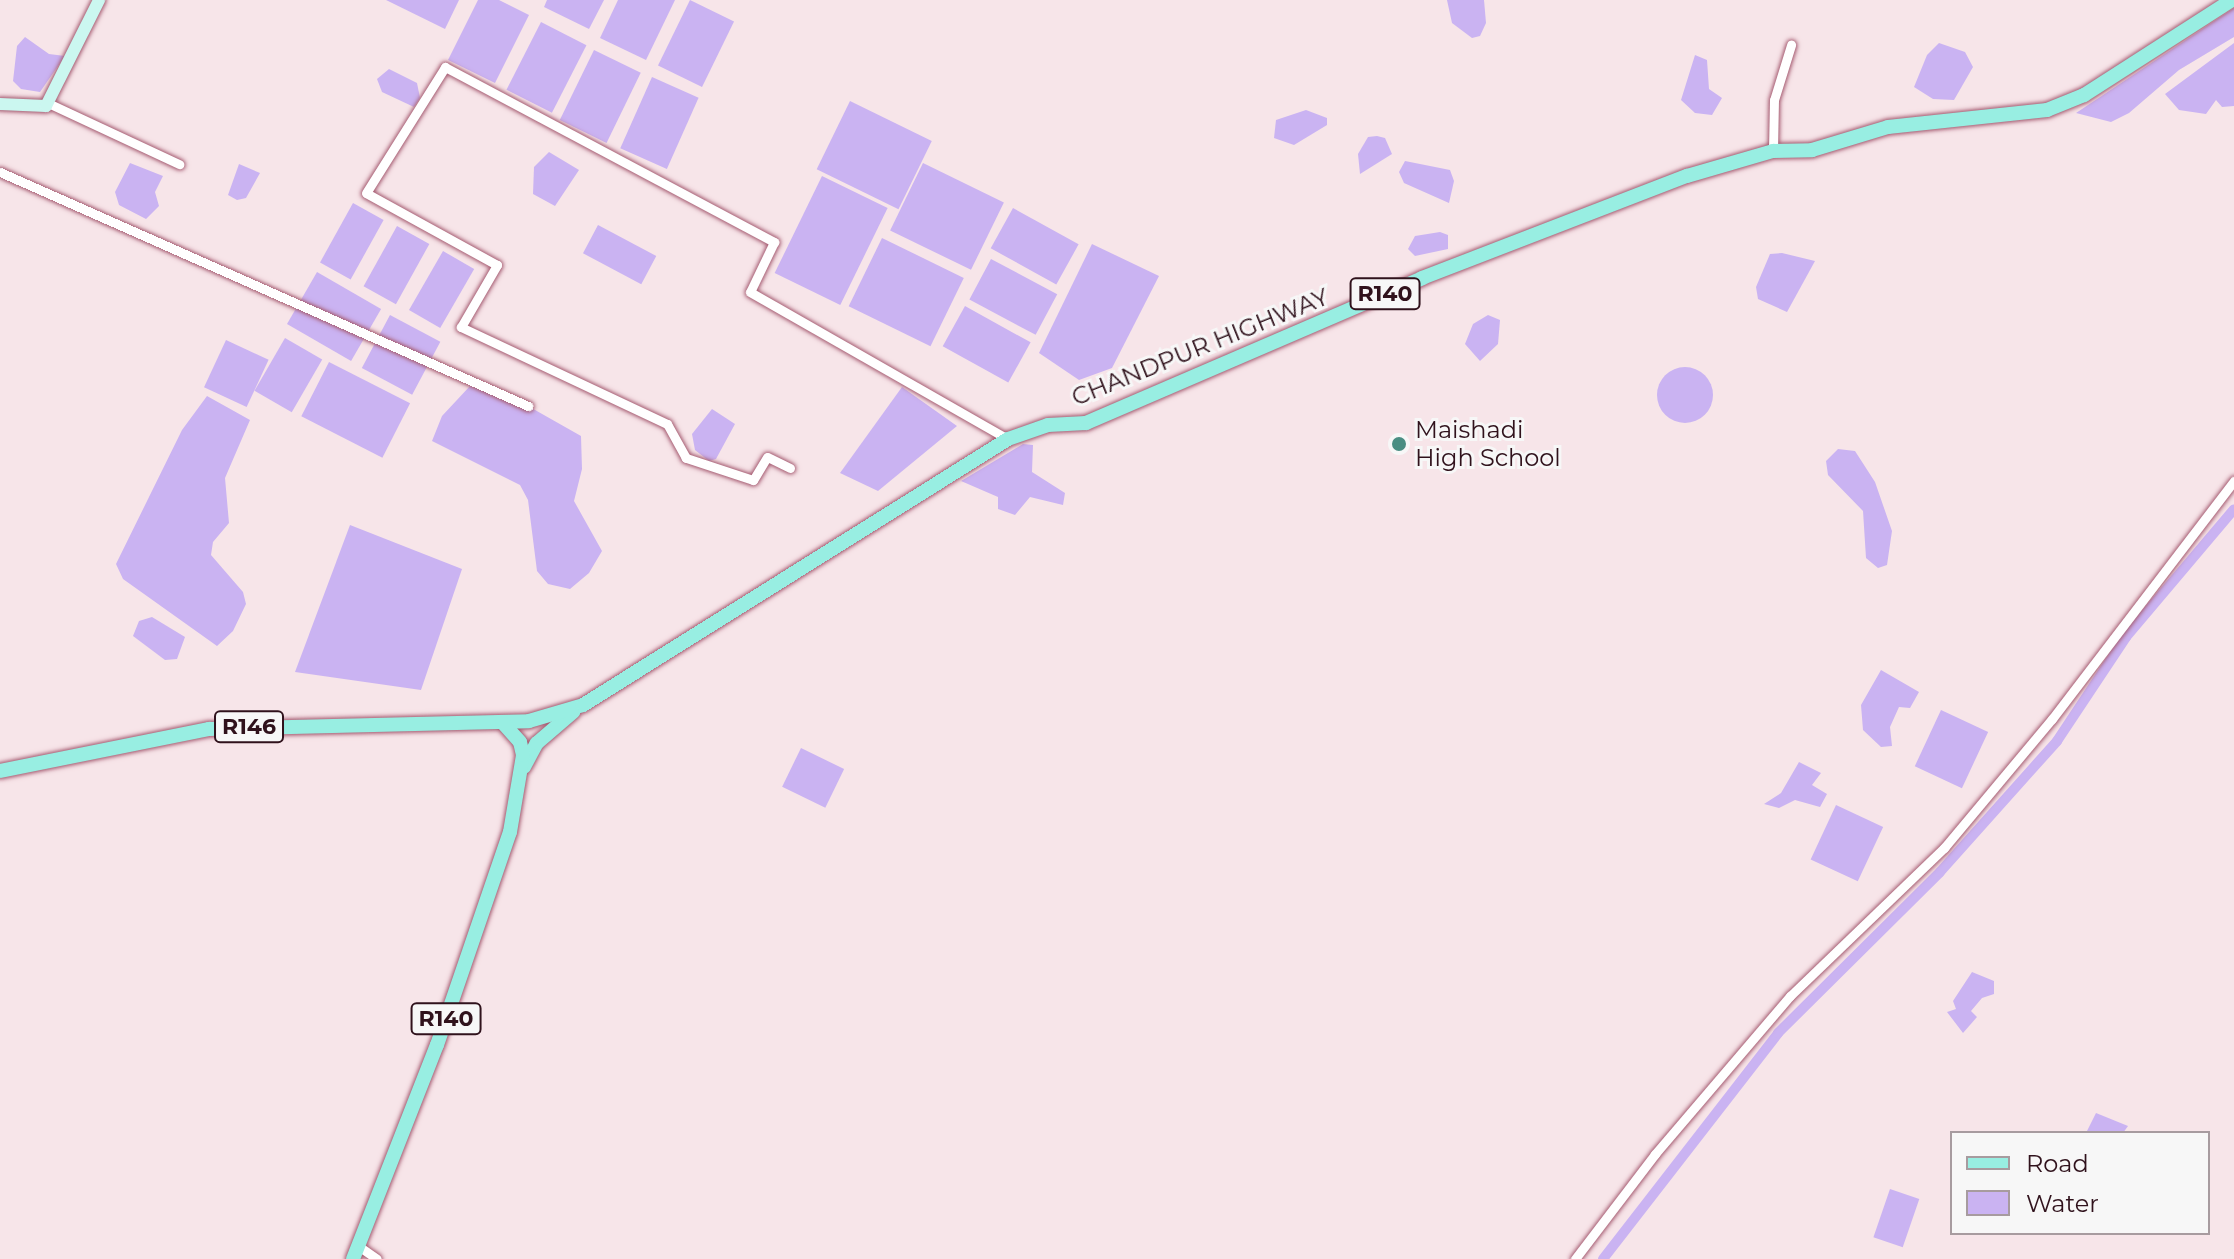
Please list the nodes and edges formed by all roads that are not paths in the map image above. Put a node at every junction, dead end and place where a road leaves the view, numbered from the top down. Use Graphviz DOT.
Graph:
graph roads {
  1 [pos="99,0"];
  2 [pos="2232,0"];
  3 [pos="1791,45"];
  4 [pos="48,103"];
  5 [pos="0,104"];
  6 [pos="1773,151"];
  7 [pos="179,164"];
  8 [pos="0,172"];
  9 [pos="528,406"];
  10 [pos="1008,439"];
  11 [pos="790,468"];
  12 [pos="2234,481"];
  13 [pos="583,705"];
  14 [pos="502,722"];
  15 [pos="0,771"];
  16 [pos="521,774"];
  17 [pos="355,1252"];
  18 [pos="377,1259"];
  19 [pos="1575,1259"];
  1 -- 4 [label="street"];
  2 -- 6 [label="main road, CHANDPUR HIGHWAY / R140"];
  3 -- 6 [label="street"];
  4 -- 5 [label="street"];
  4 -- 7 [label="street"];
  6 -- 10 [label="main road, CHANDPUR HIGHWAY / R140"];
  8 -- 9 [label="street"];
  10 -- 11 [label="street"];
  10 -- 13 [label="main road, CHANDPUR HIGHWAY / R140"];
  12 -- 19 [label="street"];
  13 -- 14 [label="main road, R140"];
  13 -- 16 [label="main road, R140"];
  14 -- 15 [label="main road, R146"];
  14 -- 16 [label="main road, R140"];
  16 -- 17 [label="main road, R140"];
  17 -- 18 [label="street"];
}
